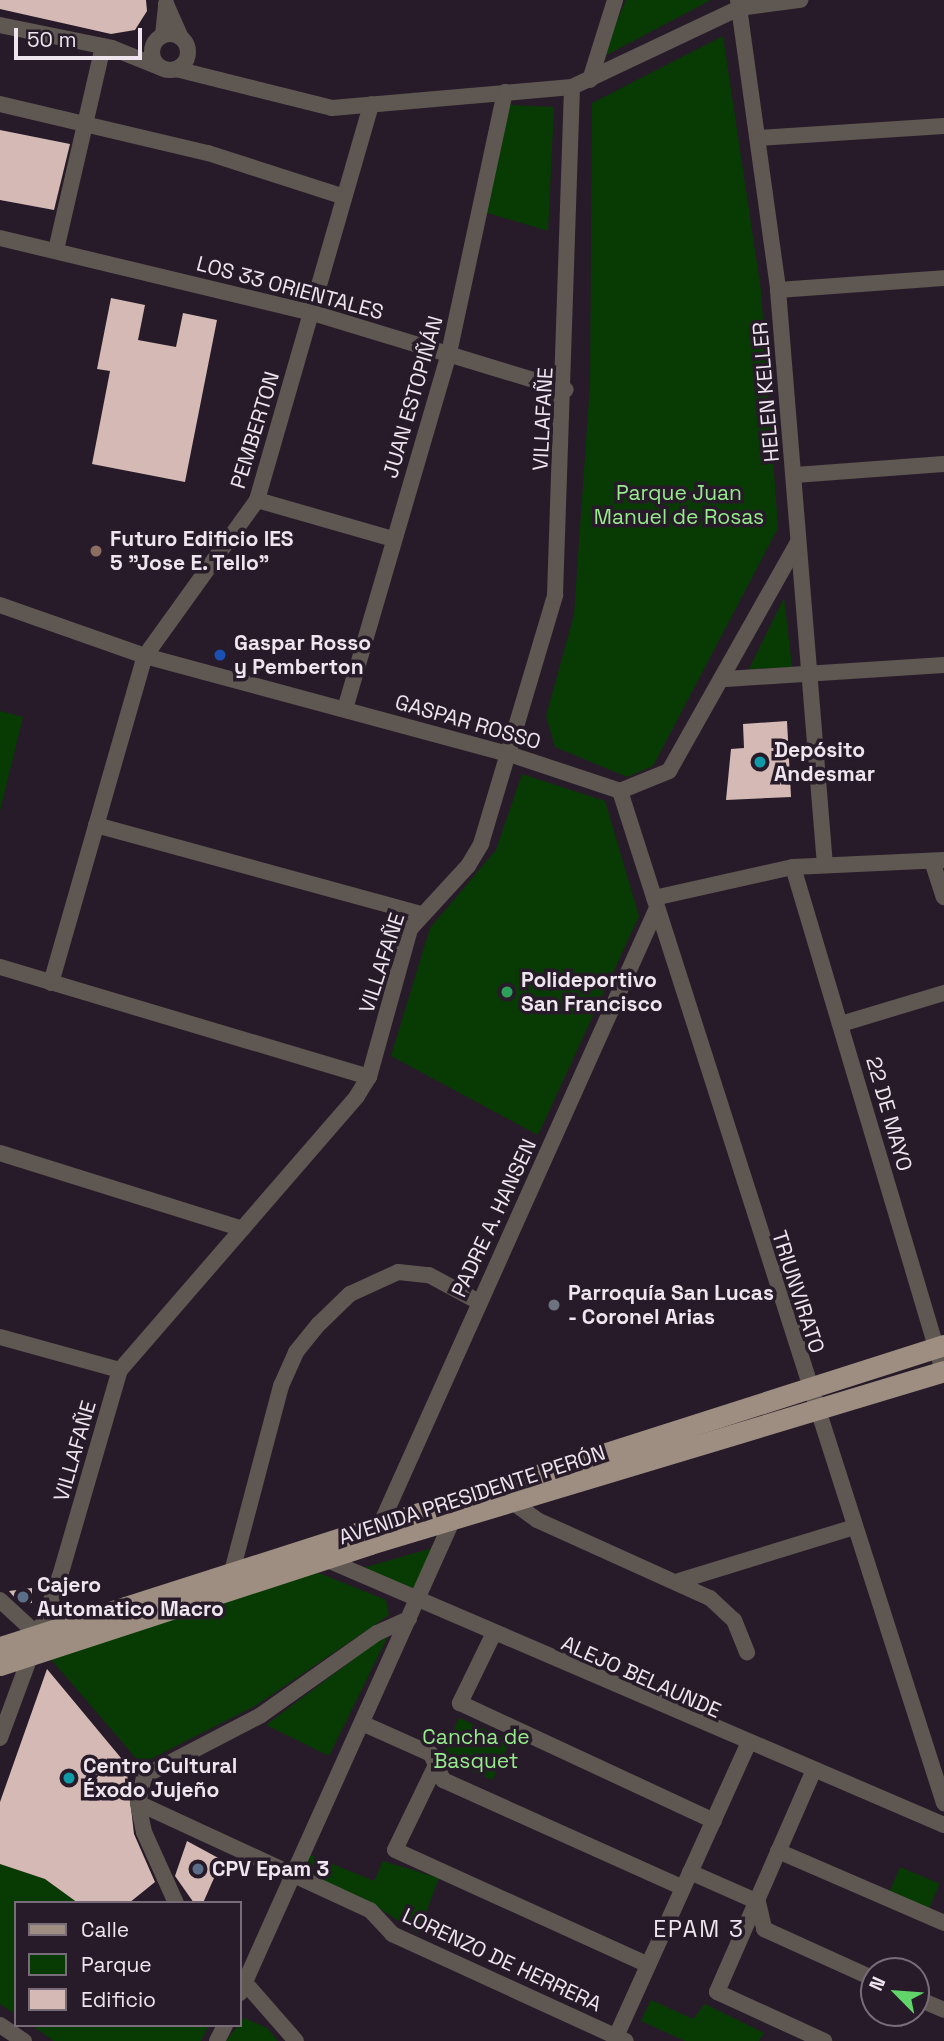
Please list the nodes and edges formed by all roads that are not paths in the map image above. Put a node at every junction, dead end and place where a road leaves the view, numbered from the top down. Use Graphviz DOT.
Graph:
graph roads {
  1 [pos="615,0"];
  2 [pos="800,0"];
  3 [pos="166,2"];
  4 [pos="738,4"];
  5 [pos="0,25"];
  6 [pos="159,38"];
  7 [pos="183,40"];
  8 [pos="107,47"];
  9 [pos="168,68"];
  10 [pos="207,72"];
  11 [pos="590,80"];
  12 [pos="572,87"];
  13 [pos="505,92"];
  14 [pos="0,104"];
  15 [pos="371,104"];
  16 [pos="85,121"];
  17 [pos="944,127"];
  18 [pos="758,138"];
  19 [pos="344,197"];
  20 [pos="0,238"];
  21 [pos="56,250"];
  22 [pos="944,278"];
  23 [pos="778,290"];
  24 [pos="313,313"];
  25 [pos="449,354"];
  26 [pos="566,390"];
  27 [pos="944,464"];
  28 [pos="795,475"];
  29 [pos="257,500"];
  30 [pos="393,540"];
  31 [pos="798,542"];
  32 [pos="0,605"];
  33 [pos="145,656"];
  34 [pos="944,665"];
  35 [pos="809,675"];
  36 [pos="726,679"];
  37 [pos="345,709"];
  38 [pos="509,754"];
  39 [pos="620,791"];
  40 [pos="96,825"];
  41 [pos="938,860"];
  42 [pos="825,865"];
  43 [pos="793,867"];
  44 [pos="944,897"];
  45 [pos="655,904"];
  46 [pos="418,913"];
  47 [pos="0,967"];
  48 [pos="51,983"];
  49 [pos="944,993"];
  50 [pos="841,1024"];
  51 [pos="369,1077"];
  52 [pos="0,1153"];
  53 [pos="242,1229"];
  54 [pos="477,1301"];
  55 [pos="0,1337"];
  56 [pos="940,1346"];
  57 [pos="120,1370"];
  58 [pos="944,1372"];
  59 [pos="807,1390"];
  60 [pos="814,1411"];
  61 [pos="511,1501"];
  62 [pos="453,1519"];
  63 [pos="381,1523"];
  64 [pos="855,1527"];
  65 [pos="370,1545"];
  66 [pos="325,1559"];
  67 [pos="679,1581"];
  68 [pos="229,1583"];
  69 [pos="0,1600"];
  70 [pos="417,1601"];
  71 [pos="410,1619"];
  72 [pos="493,1634"];
  73 [pos="14,1649"];
  74 [pos="747,1652"];
  75 [pos="364,1724"];
  76 [pos="0,1738"];
  77 [pos="747,1746"];
  78 [pos="436,1765"];
  79 [pos="813,1772"];
  80 [pos="138,1803"];
  81 [pos="944,1803"];
  82 [pos="714,1821"];
  83 [pos="944,1825"];
  84 [pos="778,1851"];
  85 [pos="690,1872"];
  86 [pos="293,1876"];
  87 [pos="683,1888"];
  88 [pos="175,1901"];
  89 [pos="758,1902"];
  90 [pos="944,1923"];
  91 [pos="648,1965"];
  92 [pos="860,1973"];
  93 [pos="242,1983"];
  94 [pos="242,1986"];
  95 [pos="0,2025"];
  96 [pos="618,2039"];
  97 [pos="24,2041"];
  98 [pos="296,2041"];
  99 [pos="824,2041"];
  1 -- 11 [label="street"];
  2 -- 4 [label="street"];
  3 -- 6 [label="street"];
  3 -- 7 [label="street"];
  4 -- 11 [label="street"];
  4 -- 18 [label="street, HELEN KELLER"];
  5 -- 8 [label="street"];
  6 -- 7 [label="street"];
  6 -- 8 [label="street"];
  6 -- 9 [label="street"];
  7 -- 9 [label="street"];
  7 -- 10 [label="street"];
  8 -- 9 [label="street"];
  8 -- 16 [label="street"];
  9 -- 10 [label="street"];
  10 -- 15 [label="street"];
  11 -- 12 [label="street"];
  12 -- 13 [label="street"];
  12 -- 26 [label="street, VILLAFAÑE"];
  13 -- 15 [label="street"];
  13 -- 25 [label="street, JUAN ESTOPIÑÁN"];
  14 -- 16 [label="street"];
  15 -- 19 [label="street, PEMBERTON"];
  16 -- 19 [label="street"];
  16 -- 21 [label="street"];
  17 -- 18 [label="street"];
  18 -- 23 [label="street, HELEN KELLER"];
  19 -- 24 [label="street, PEMBERTON"];
  20 -- 21 [label="street, LOS 33 ORIENTALES"];
  21 -- 24 [label="street, LOS 33 ORIENTALES"];
  22 -- 23 [label="street"];
  23 -- 28 [label="street, HELEN KELLER"];
  24 -- 25 [label="street, LOS 33 ORIENTALES"];
  24 -- 29 [label="street, PEMBERTON"];
  25 -- 26 [label="street, LOS 33 ORIENTALES"];
  25 -- 30 [label="street, JUAN ESTOPIÑÁN"];
  26 -- 38 [label="street, VILLAFAÑE"];
  27 -- 28 [label="street"];
  28 -- 31 [label="street, HELEN KELLER"];
  29 -- 30 [label="street"];
  29 -- 33 [label="street, PEMBERTON"];
  30 -- 37 [label="street, JUAN ESTOPIÑÁN"];
  31 -- 35 [label="street, HELEN KELLER"];
  31 -- 36 [label="street"];
  32 -- 33 [label="street, GASPAR ROSSO"];
  33 -- 37 [label="street, GASPAR ROSSO"];
  33 -- 40 [label="street, PEMBERTON"];
  34 -- 35 [label="street"];
  35 -- 36 [label="street"];
  35 -- 42 [label="street, HELEN KELLER"];
  36 -- 39 [label="street"];
  37 -- 38 [label="street, GASPAR ROSSO"];
  38 -- 39 [label="street, GASPAR ROSSO"];
  38 -- 46 [label="street, VILLAFAÑE"];
  39 -- 45 [label="street, TRIUNVIRATO"];
  40 -- 46 [label="street"];
  40 -- 48 [label="street, PEMBERTON"];
  41 -- 42 [label="street"];
  41 -- 44 [label="street"];
  42 -- 43 [label="street"];
  43 -- 45 [label="street"];
  43 -- 50 [label="street, 22 DE MAYO"];
  45 -- 54 [label="street, PADRE A. HANSEN"];
  45 -- 59 [label="street, TRIUNVIRATO"];
  46 -- 51 [label="street, VILLAFAÑE"];
  47 -- 48 [label="street"];
  48 -- 51 [label="street"];
  49 -- 50 [label="street"];
  50 -- 56 [label="street, 22 DE MAYO"];
  51 -- 53 [label="street, VILLAFAÑE"];
  52 -- 53 [label="street"];
  53 -- 57 [label="street, VILLAFAÑE"];
  54 -- 63 [label="street, PADRE A. HANSEN"];
  54 -- 68 [label="street"];
  55 -- 57 [label="street"];
  56 -- 58 [label="street, 22 DE MAYO"];
  56 -- 59 [label="main road, AVENIDA PRESIDENTE PERÓN"];
  57 -- 73 [label="street, VILLAFAÑE"];
  58 -- 60 [label="main road, AVENIDA PRESIDENTE PERÓN"];
  59 -- 60 [label="street, TRIUNVIRATO"];
  59 -- 63 [label="main road, AVENIDA PRESIDENTE PERÓN"];
  60 -- 61 [label="main road, AVENIDA PRESIDENTE PERÓN"];
  60 -- 64 [label="street, TRIUNVIRATO"];
  61 -- 62 [label="main road, AVENIDA PRESIDENTE PERÓN"];
  61 -- 67 [label="street"];
  62 -- 65 [label="main road, AVENIDA PRESIDENTE PERÓN"];
  62 -- 70 [label="street"];
  63 -- 65 [label="street, PADRE A. HANSEN"];
  63 -- 68 [label="main road, AVENIDA PRESIDENTE PERÓN"];
  64 -- 67 [label="street"];
  64 -- 81 [label="street, TRIUNVIRATO"];
  65 -- 66 [label="main road, AVENIDA PRESIDENTE PERÓN"];
  66 -- 68 [label="main road, AVENIDA PRESIDENTE PERÓN"];
  66 -- 70 [label="street, ALEJO BELAUNDE"];
  67 -- 74 [label="street"];
  68 -- 73 [label="main road, AVENIDA PRESIDENTE PERÓN"];
  69 -- 73 [label="street"];
  70 -- 71 [label="street"];
  70 -- 72 [label="street, ALEJO BELAUNDE"];
  71 -- 75 [label="street"];
  71 -- 80 [label="street"];
  72 -- 77 [label="street, ALEJO BELAUNDE"];
  72 -- 82 [label="street"];
  73 -- 76 [label="street, VILLAFAÑE"];
  75 -- 78 [label="street"];
  75 -- 86 [label="street"];
  77 -- 79 [label="street, ALEJO BELAUNDE"];
  77 -- 82 [label="street"];
  78 -- 87 [label="street"];
  78 -- 91 [label="street"];
  79 -- 83 [label="street, ALEJO BELAUNDE"];
  79 -- 84 [label="street"];
  80 -- 86 [label="street, LORENZO DE HERRERA"];
  80 -- 88 [label="street"];
  82 -- 85 [label="street"];
  84 -- 89 [label="street"];
  84 -- 90 [label="street"];
  85 -- 87 [label="street"];
  85 -- 89 [label="street"];
  86 -- 93 [label="street"];
  86 -- 96 [label="street, LORENZO DE HERRERA"];
  87 -- 91 [label="street"];
  89 -- 92 [label="street"];
  89 -- 99 [label="street"];
  91 -- 96 [label="street"];
  94 -- 98 [label="street"];
  95 -- 97 [label="street"];
}
